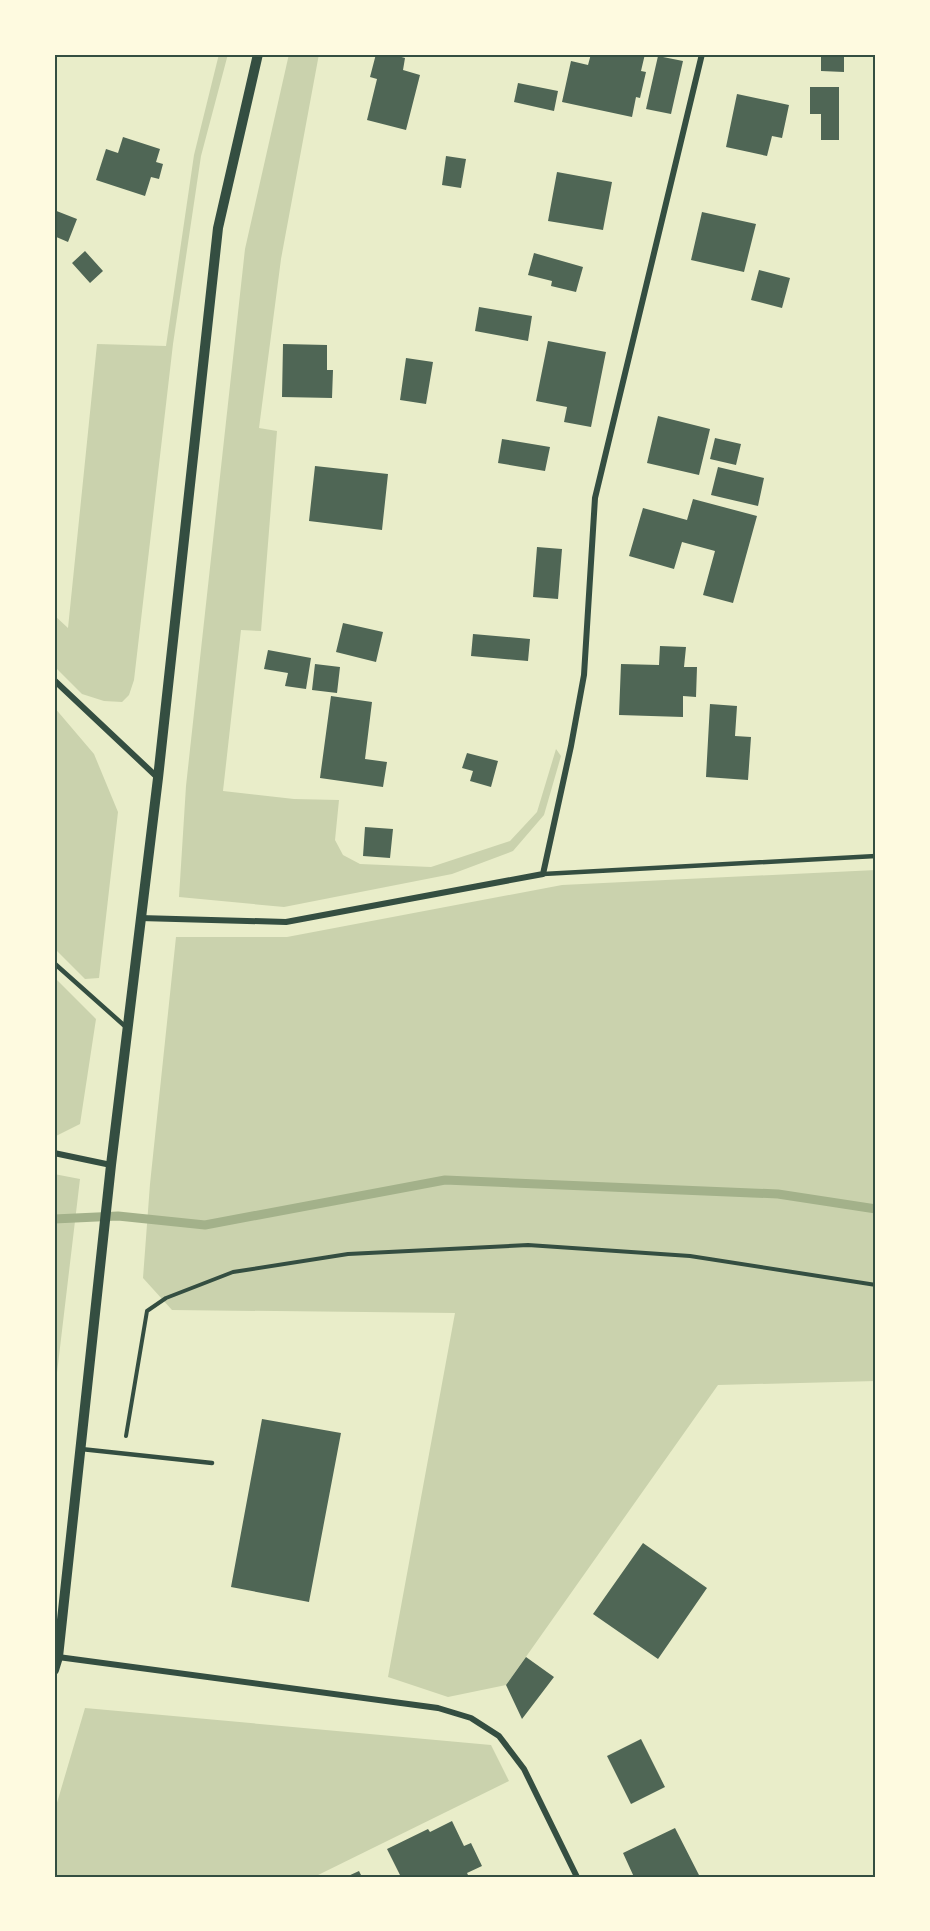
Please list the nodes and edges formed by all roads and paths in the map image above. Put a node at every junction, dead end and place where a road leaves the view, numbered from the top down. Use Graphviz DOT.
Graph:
graph roads {
  1 [pos="258,54"];
  2 [pos="702,54"];
  3 [pos="54,680"];
  4 [pos="158,778"];
  5 [pos="876,856"];
  6 [pos="543,874"];
  7 [pos="140,918"];
  8 [pos="54,963"];
  9 [pos="127,1028"];
  10 [pos="54,1153"];
  11 [pos="111,1165"];
  12 [pos="876,1285"];
  13 [pos="81,1449"];
  14 [pos="123,1454"];
  15 [pos="212,1463"];
  16 [pos="58,1657"];
  17 [pos="54,1670"];
  18 [pos="577,1877"];
  1 -- 4 [label="street"];
  2 -- 6 [label="street"];
  3 -- 4 [label="street"];
  4 -- 7 [label="street"];
  5 -- 6 [label="lane"];
  6 -- 7 [label="street"];
  7 -- 9 [label="street"];
  8 -- 9 [label="lane"];
  9 -- 11 [label="street"];
  10 -- 11 [label="street"];
  11 -- 13 [label="street"];
  12 -- 14 [label="path"];
  13 -- 14 [label="lane"];
  13 -- 16 [label="street"];
  14 -- 15 [label="lane"];
  16 -- 17 [label="street"];
  16 -- 18 [label="street"];
}
